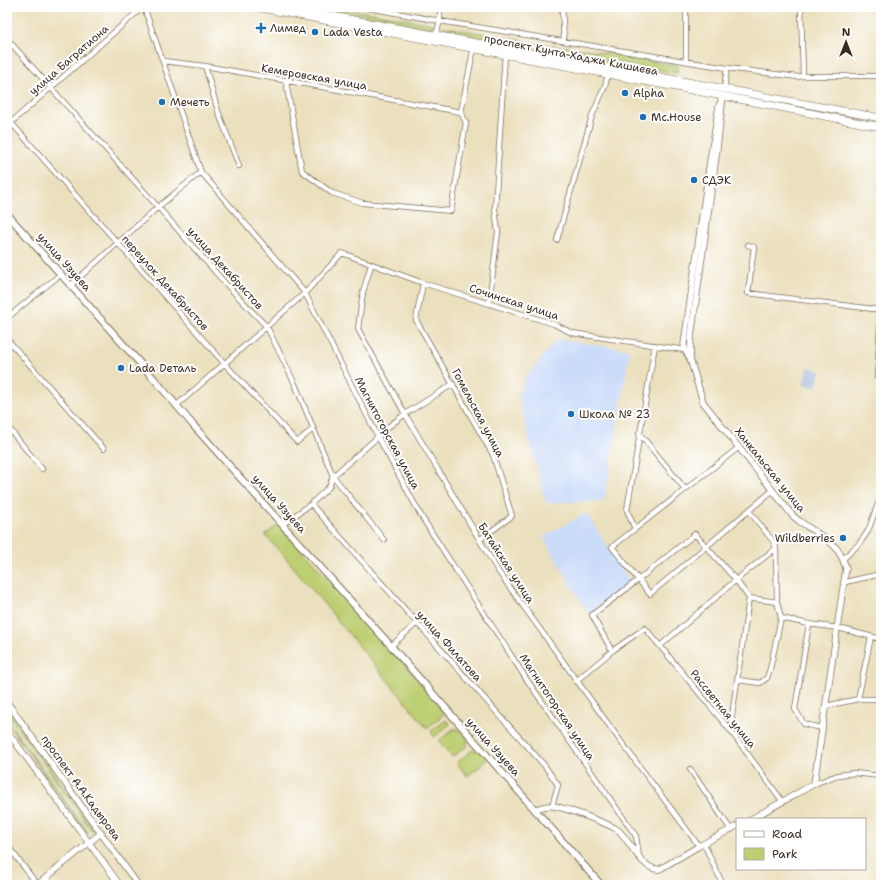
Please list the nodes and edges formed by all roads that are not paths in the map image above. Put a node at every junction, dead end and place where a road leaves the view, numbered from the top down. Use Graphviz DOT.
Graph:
graph roads {
  1 [pos="143,7"];
  2 [pos="256,7"];
  3 [pos="284,7"];
  4 [pos="363,7"];
  5 [pos="440,7"];
  6 [pos="562,7"];
  7 [pos="686,7"];
  8 [pos="801,7"];
  9 [pos="311,10"];
  10 [pos="297,15"];
  11 [pos="440,21"];
  12 [pos="436,36"];
  13 [pos="419,38"];
  14 [pos="7,39"];
  15 [pos="564,41"];
  16 [pos="475,46"];
  17 [pos="506,54"];
  18 [pos="686,60"];
  19 [pos="163,61"];
  20 [pos="204,66"];
  21 [pos="727,68"];
  22 [pos="634,72"];
  23 [pos="608,74"];
  24 [pos="803,76"];
  25 [pos="881,76"];
  26 [pos="286,82"];
  27 [pos="51,89"];
  28 [pos="723,92"];
  29 [pos="461,112"];
  30 [pos="7,118"];
  31 [pos="881,118"];
  32 [pos="9,124"];
  33 [pos="881,127"];
  34 [pos="239,166"];
  35 [pos="201,172"];
  36 [pos="158,207"];
  37 [pos="7,214"];
  38 [pos="557,240"];
  39 [pos="117,243"];
  40 [pos="748,246"];
  41 [pos="371,265"];
  42 [pos="61,274"];
  43 [pos="423,283"];
  44 [pos="71,285"];
  45 [pos="305,293"];
  46 [pos="489,304"];
  47 [pos="881,307"];
  48 [pos="881,310"];
  49 [pos="7,318"];
  50 [pos="267,327"];
  51 [pos="7,339"];
  52 [pos="655,345"];
  53 [pos="685,350"];
  54 [pos="690,359"];
  55 [pos="224,363"];
  56 [pos="881,377"];
  57 [pos="452,384"];
  58 [pos="177,405"];
  59 [pos="405,414"];
  60 [pos="7,426"];
  61 [pos="313,429"];
  62 [pos="640,433"];
  63 [pos="378,437"];
  64 [pos="738,448"];
  65 [pos="104,449"];
  66 [pos="42,469"];
  67 [pos="333,476"];
  68 [pos="685,490"];
  69 [pos="772,491"];
  70 [pos="881,501"];
  71 [pos="311,504"];
  72 [pos="749,511"];
  73 [pos="283,524"];
  74 [pos="634,529"];
  75 [pos="384,540"];
  76 [pos="479,540"];
  77 [pos="707,547"];
  78 [pos="776,548"];
  79 [pos="843,559"];
  80 [pos="881,574"];
  81 [pos="638,580"];
  82 [pos="736,580"];
  83 [pos="845,582"];
  84 [pos="750,598"];
  85 [pos="777,602"];
  86 [pos="781,618"];
  87 [pos="417,623"];
  88 [pos="809,624"];
  89 [pos="838,628"];
  90 [pos="871,637"];
  91 [pos="881,639"];
  92 [pos="391,646"];
  93 [pos="660,646"];
  94 [pos="612,651"];
  95 [pos="576,680"];
  96 [pos="738,680"];
  97 [pos="858,699"];
  98 [pos="881,699"];
  99 [pos="7,702"];
  100 [pos="826,706"];
  101 [pos="822,728"];
  102 [pos="730,730"];
  103 [pos="7,731"];
  104 [pos="690,769"];
  105 [pos="881,776"];
  106 [pos="814,784"];
  107 [pos="783,802"];
  108 [pos="552,806"];
  109 [pos="535,809"];
  110 [pos="753,818"];
  111 [pos="736,827"];
  112 [pos="731,830"];
  113 [pos="101,833"];
  114 [pos="88,843"];
  115 [pos="7,845"];
  116 [pos="701,845"];
  117 [pos="640,857"];
  118 [pos="46,878"];
  119 [pos="37,885"];
  120 [pos="52,885"];
  121 [pos="120,885"];
  122 [pos="138,885"];
  123 [pos="601,885"];
  124 [pos="723,885"];
  1 -- 19 [label="street, Магнитогорская улица"];
  1 -- 27 [label="street, улица Багратиона"];
  2 -- 10 [label="main road, проспект Кунта-Хаджи Кишиева"];
  3 -- 9 [label="main road, проспект Кунта-Хаджи Кишиева"];
  4 -- 11 [label="street"];
  5 -- 11 [label="street"];
  6 -- 15 [label="street"];
  7 -- 18 [label="street"];
  8 -- 24 [label="street"];
  9 -- 10 [label="street"];
  9 -- 12 [label="main road, проспект Кунта-Хаджи Кишиева"];
  10 -- 13 [label="main road, проспект Кунта-Хаджи Кишиева"];
  11 -- 12 [label="street"];
  11 -- 15 [label="street"];
  12 -- 13 [label="street"];
  12 -- 16 [label="main road, проспект Кунта-Хаджи Кишиева"];
  13 -- 16 [label="main road, проспект Кунта-Хаджи Кишиева"];
  14 -- 27 [label="street, улица Декабристов"];
  15 -- 18 [label="street"];
  16 -- 17 [label="main road, проспект Кунта-Хаджи Кишиева"];
  16 -- 22 [label="main road, проспект Кунта-Хаджи Кишиева"];
  16 -- 29 [label="street"];
  17 -- 23 [label="main road, проспект Кунта-Хаджи Кишиева"];
  17 -- 46 [label="street"];
  18 -- 21 [label="street"];
  19 -- 20 [label="street, Кемеровская улица"];
  19 -- 35 [label="street, Магнитогорская улица"];
  20 -- 26 [label="street, Кемеровская улица"];
  20 -- 34 [label="street"];
  21 -- 24 [label="street"];
  21 -- 28 [label="street"];
  22 -- 23 [label="street"];
  22 -- 28 [label="main road, проспект Кунта-Хаджи Кишиева"];
  23 -- 28 [label="main road, проспект Кунта-Хаджи Кишиева"];
  23 -- 38 [label="street"];
  24 -- 25 [label="street"];
  26 -- 29 [label="street, Кемеровская улица"];
  26 -- 29 [label="street"];
  27 -- 32 [label="street, улица Багратиона"];
  27 -- 36 [label="street, улица Декабристов"];
  28 -- 31 [label="main road, проспект Кунта-Хаджи Кишиева"];
  28 -- 33 [label="main road, проспект Кунта-Хаджи Кишиева"];
  28 -- 53 [label="street"];
  28 -- 54 [label="street, Ханкальская улица"];
  30 -- 32 [label="street, переулок Декабристов"];
  32 -- 39 [label="street, переулок Декабристов"];
  35 -- 36 [label="street"];
  35 -- 45 [label="street, Магнитогорская улица"];
  36 -- 39 [label="street"];
  36 -- 50 [label="street, улица Декабристов"];
  37 -- 42 [label="main road, улица Узуева"];
  39 -- 44 [label="street"];
  39 -- 55 [label="street, переулок Декабристов"];
  40 -- 48 [label="street"];
  41 -- 43 [label="street, Сочинская улица"];
  41 -- 45 [label="street, Сочинская улица"];
  41 -- 59 [label="street, Батайская улица"];
  42 -- 44 [label="main road, улица Узуева"];
  42 -- 49 [label="street"];
  43 -- 46 [label="street, Сочинская улица"];
  43 -- 57 [label="street, Гомельская улица"];
  44 -- 58 [label="main road, улица Узуева"];
  45 -- 50 [label="street"];
  45 -- 63 [label="street, Магнитогорская улица"];
  46 -- 52 [label="street, Сочинская улица"];
  47 -- 48 [label="street"];
  48 -- 56 [label="street"];
  50 -- 55 [label="street"];
  50 -- 61 [label="street, улица Декабристов"];
  51 -- 65 [label="street"];
  52 -- 53 [label="street, Сочинская улица"];
  52 -- 62 [label="street"];
  53 -- 54 [label="street, Ханкальская улица"];
  54 -- 64 [label="street, Ханкальская улица"];
  55 -- 58 [label="street"];
  55 -- 61 [label="street, переулок Декабристов"];
  57 -- 59 [label="street"];
  57 -- 76 [label="street, Гомельская улица"];
  58 -- 73 [label="main road, улица Узуева"];
  59 -- 63 [label="street"];
  59 -- 76 [label="street, Батайская улица"];
  60 -- 66 [label="street"];
  61 -- 67 [label="street, улица Декабристов"];
  62 -- 68 [label="street"];
  62 -- 74 [label="street"];
  63 -- 67 [label="street"];
  63 -- 117 [label="street, Магнитогорская улица"];
  64 -- 68 [label="street"];
  64 -- 69 [label="street, Ханкальская улица"];
  67 -- 71 [label="street"];
  67 -- 75 [label="street, улица Декабристов"];
  68 -- 74 [label="street"];
  69 -- 72 [label="street"];
  69 -- 79 [label="street, Ханкальская улица"];
  70 -- 79 [label="street"];
  71 -- 73 [label="street"];
  71 -- 87 [label="street, улица Филатова"];
  72 -- 77 [label="street"];
  72 -- 78 [label="street"];
  73 -- 92 [label="main road, улица Узуева"];
  74 -- 81 [label="street"];
  76 -- 95 [label="street, Батайская улица"];
  77 -- 81 [label="street"];
  77 -- 81 [label="street"];
  77 -- 82 [label="street"];
  78 -- 82 [label="street"];
  78 -- 85 [label="street"];
  79 -- 83 [label="street"];
  80 -- 83 [label="street"];
  81 -- 94 [label="street"];
  82 -- 84 [label="street"];
  82 -- 93 [label="street"];
  83 -- 89 [label="street"];
  84 -- 85 [label="street"];
  84 -- 96 [label="street"];
  85 -- 86 [label="street"];
  86 -- 88 [label="street"];
  86 -- 96 [label="street"];
  87 -- 92 [label="street"];
  87 -- 108 [label="street, улица Филатова"];
  88 -- 89 [label="street"];
  88 -- 101 [label="street"];
  89 -- 90 [label="street"];
  89 -- 100 [label="street"];
  90 -- 91 [label="street"];
  90 -- 97 [label="street"];
  92 -- 109 [label="main road, улица Узуева"];
  93 -- 94 [label="street, Рассветная улица"];
  93 -- 102 [label="street, Рассветная улица"];
  94 -- 95 [label="street"];
  95 -- 116 [label="street, Батайская улица"];
  96 -- 102 [label="street"];
  97 -- 98 [label="street"];
  97 -- 100 [label="street"];
  99 -- 113 [label="street, проспект А.А.Кадырова"];
  100 -- 101 [label="street"];
  101 -- 106 [label="street"];
  102 -- 107 [label="street, Рассветная улица"];
  103 -- 114 [label="street"];
  104 -- 112 [label="street"];
  105 -- 106 [label="street"];
  106 -- 107 [label="street"];
  107 -- 110 [label="street"];
  108 -- 109 [label="street"];
  108 -- 117 [label="street"];
  109 -- 123 [label="main road, улица Узуева"];
  111 -- 112 [label="street"];
  112 -- 116 [label="street"];
  113 -- 114 [label="street"];
  113 -- 122 [label="street, проспект А.А.Кадырова"];
  114 -- 118 [label="street"];
  114 -- 121 [label="street"];
  115 -- 119 [label="street"];
  116 -- 117 [label="street"];
  116 -- 124 [label="street, Батайская улица"];
  118 -- 119 [label="street"];
  118 -- 120 [label="street"];
}
